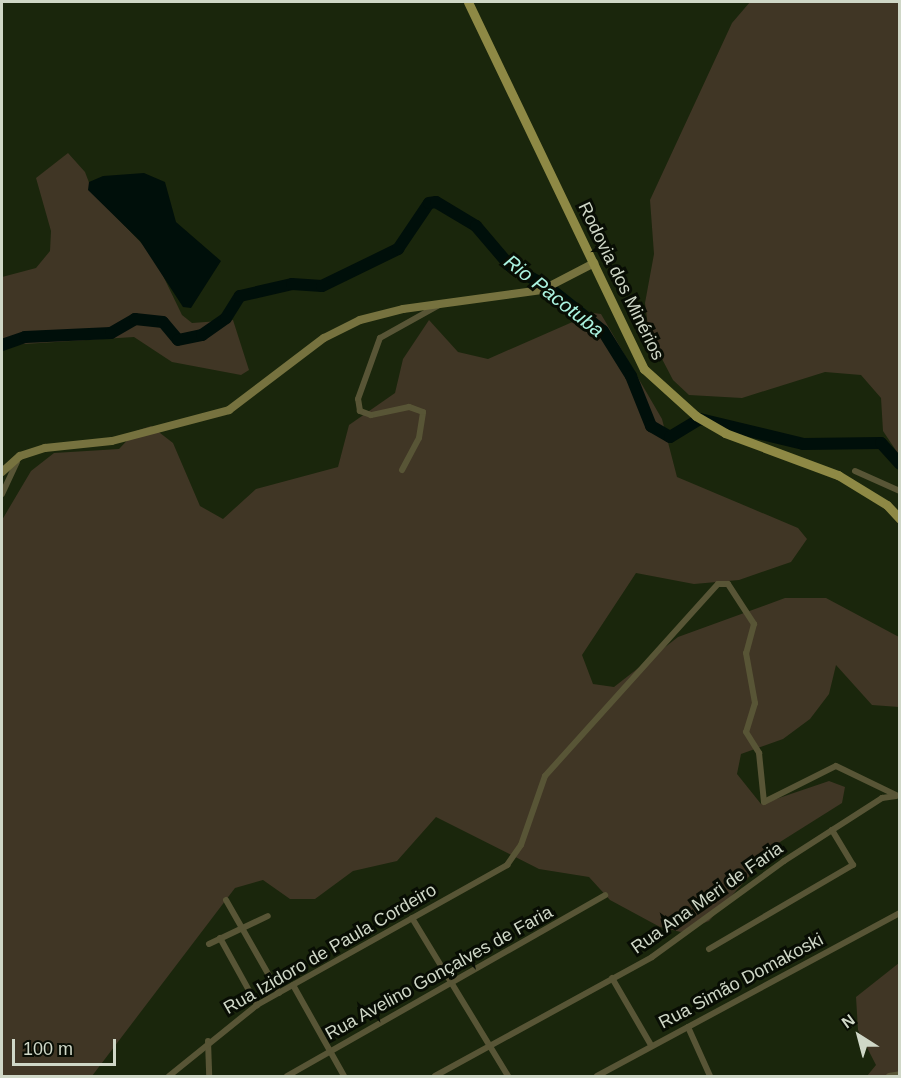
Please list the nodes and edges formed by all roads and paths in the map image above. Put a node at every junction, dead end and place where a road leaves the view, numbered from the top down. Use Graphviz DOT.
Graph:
graph roads {
  1 [pos="468,2"];
  2 [pos="594,263"];
  3 [pos="441,304"];
  4 [pos="20,456"];
  5 [pos="402,471"];
  6 [pos="855,471"];
  7 [pos="2,472"];
  8 [pos="900,491"];
  9 [pos="2,494"];
  10 [pos="900,519"];
  11 [pos="898,796"];
  12 [pos="832,830"];
  13 [pos="605,895"];
  14 [pos="226,900"];
  15 [pos="900,913"];
  16 [pos="268,916"];
  17 [pos="412,918"];
  18 [pos="242,925"];
  19 [pos="220,938"];
  20 [pos="209,944"];
  21 [pos="709,949"];
  22 [pos="612,978"];
  23 [pos="453,981"];
  24 [pos="293,985"];
  25 [pos="279,993"];
  26 [pos="257,1005"];
  27 [pos="688,1027"];
  28 [pos="208,1041"];
  29 [pos="651,1045"];
  30 [pos="492,1046"];
  31 [pos="330,1051"];
  32 [pos="900,1074"];
  33 [pos="169,1077"];
  34 [pos="209,1077"];
  35 [pos="287,1077"];
  36 [pos="344,1077"];
  37 [pos="435,1077"];
  38 [pos="508,1077"];
  39 [pos="597,1077"];
  40 [pos="710,1077"];
  41 [pos="889,1077"];
  1 -- 2 [label="main road, Rodovia dos Minérios"];
  2 -- 3 [label="street"];
  2 -- 10 [label="main road, Rodovia dos Minérios"];
  3 -- 4 [label="street"];
  3 -- 5 [label="street"];
  4 -- 7 [label="street"];
  4 -- 9 [label="street"];
  6 -- 8 [label="street"];
  11 -- 12 [label="street, Rua Ana Meri de Faria"];
  11 -- 17 [label="street, Rua Izidoro de Paula Cordeiro"];
  12 -- 21 [label="street"];
  12 -- 22 [label="street, Rua Ana Meri de Faria"];
  13 -- 23 [label="street, Rua Avelino Gonçalves de Faria"];
  14 -- 18 [label="street"];
  15 -- 27 [label="street, Rua Simão Domakoski"];
  16 -- 18 [label="street"];
  17 -- 23 [label="street"];
  17 -- 24 [label="street, Rua Izidoro de Paula Cordeiro"];
  18 -- 19 [label="street"];
  18 -- 25 [label="street"];
  19 -- 20 [label="street"];
  19 -- 26 [label="street"];
  22 -- 29 [label="street"];
  22 -- 30 [label="street, Rua Ana Meri de Faria"];
  23 -- 30 [label="street"];
  23 -- 31 [label="street, Rua Avelino Gonçalves de Faria"];
  24 -- 25 [label="street, Rua Izidoro de Paula Cordeiro"];
  24 -- 31 [label="street"];
  25 -- 26 [label="street, Rua Izidoro de Paula Cordeiro"];
  26 -- 28 [label="street, Rua Izidoro de Paula Cordeiro"];
  27 -- 29 [label="street, Rua Simão Domakoski"];
  27 -- 40 [label="street"];
  28 -- 33 [label="street, Rua Izidoro de Paula Cordeiro"];
  28 -- 34 [label="street"];
  29 -- 39 [label="street, Rua Simão Domakoski"];
  30 -- 37 [label="street, Rua Ana Meri de Faria"];
  30 -- 38 [label="street"];
  31 -- 35 [label="street, Rua Avelino Gonçalves de Faria"];
  31 -- 36 [label="street"];
  32 -- 41 [label="street"];
}
